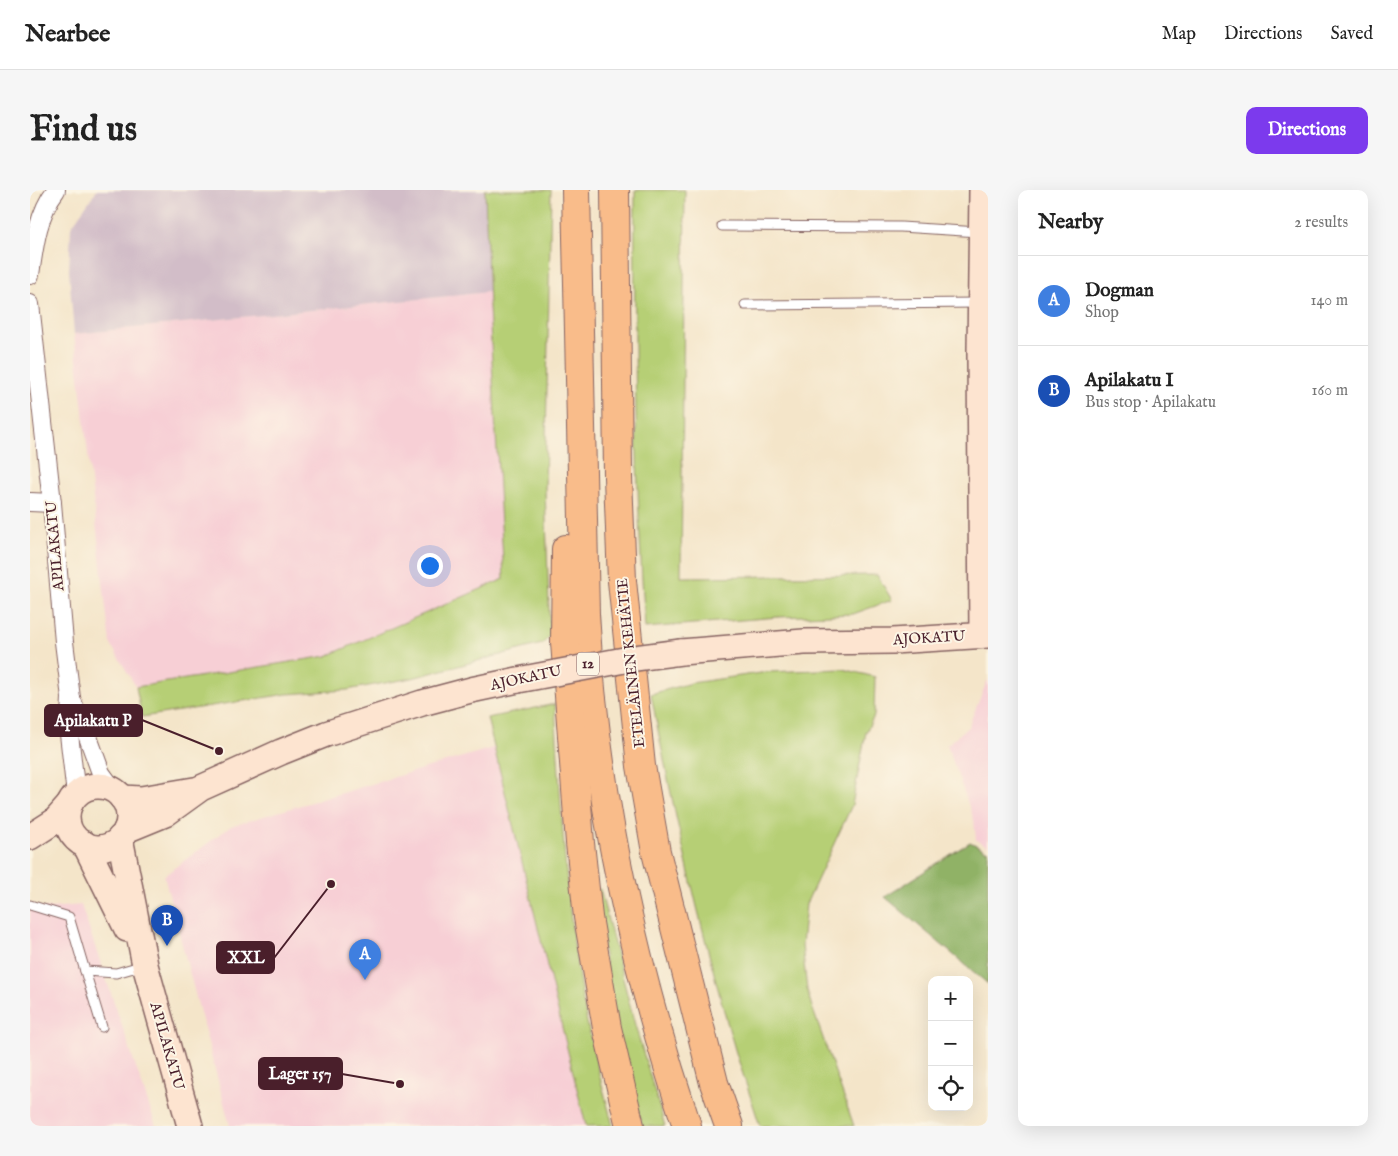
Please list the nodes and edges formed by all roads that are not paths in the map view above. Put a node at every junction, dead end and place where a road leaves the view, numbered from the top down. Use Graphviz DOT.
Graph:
graph roads {
  1 [pos="56,190"];
  2 [pos="576,190"];
  3 [pos="615,190"];
  4 [pos="982,190"];
  5 [pos="722,226"];
  6 [pos="981,232"];
  7 [pos="30,275"];
  8 [pos="981,303"];
  9 [pos="30,304"];
  10 [pos="745,305"];
  11 [pos="30,502"];
  12 [pos="52,503"];
  13 [pos="985,635"];
  14 [pos="70,698"];
  15 [pos="201,788"];
  16 [pos="117,793"];
  17 [pos="73,800"];
  18 [pos="123,834"];
  19 [pos="30,837"];
  20 [pos="79,840"];
  21 [pos="30,844"];
  22 [pos="30,905"];
  23 [pos="145,965"];
  24 [pos="85,970"];
  25 [pos="102,1027"];
  26 [pos="190,1126"];
  27 [pos="630,1126"];
  28 [pos="687,1126"];
  29 [pos="729,1126"];
  1 -- 7 [label="street"];
  2 -- 27 [label="highway"];
  2 -- 28 [label="highway, 12"];
  3 -- 29 [label="highway, ETELÄINEN KEHÄTIE"];
  4 -- 6 [label="street"];
  5 -- 6 [label="lane"];
  6 -- 8 [label="street"];
  8 -- 10 [label="lane"];
  8 -- 13 [label="street"];
  9 -- 12 [label="street, APILAKATU"];
  11 -- 12 [label="street"];
  12 -- 14 [label="street, APILAKATU"];
  13 -- 15 [label="street, AJOKATU, bridge"];
  14 -- 16 [label="street, APILAKATU"];
  14 -- 17 [label="street, APILAKATU"];
  15 -- 16 [label="street, AJOKATU"];
  15 -- 18 [label="street, AJOKATU"];
  16 -- 17 [label="street"];
  16 -- 18 [label="street"];
  17 -- 19 [label="street"];
  17 -- 20 [label="street"];
  18 -- 20 [label="street"];
  18 -- 23 [label="street, APILAKATU"];
  20 -- 21 [label="street"];
  20 -- 23 [label="street, APILAKATU"];
  22 -- 24 [label="lane"];
  23 -- 24 [label="lane"];
  23 -- 26 [label="street, APILAKATU"];
  24 -- 25 [label="lane"];
}
